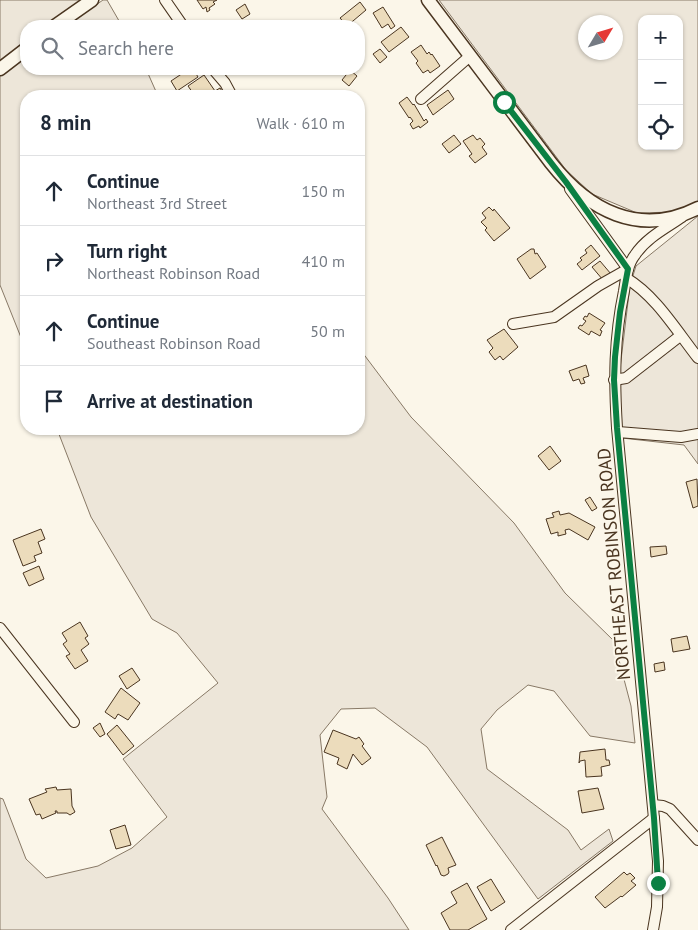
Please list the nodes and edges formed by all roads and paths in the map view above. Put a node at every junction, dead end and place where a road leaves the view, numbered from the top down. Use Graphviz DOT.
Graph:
graph roads {
  1 [pos="92,0"];
  2 [pos="166,0"];
  3 [pos="428,0"];
  4 [pos="63,20"];
  5 [pos="178,20"];
  6 [pos="20,53"];
  7 [pos="470,56"];
  8 [pos="0,69"];
  9 [pos="218,75"];
  10 [pos="229,90"];
  11 [pos="421,99"];
  12 [pos="589,207"];
  13 [pos="692,211"];
  14 [pos="627,273"];
  15 [pos="513,324"];
  16 [pos="680,336"];
  17 [pos="698,358"];
  18 [pos="614,380"];
  19 [pos="618,432"];
  20 [pos="698,434"];
  21 [pos="0,628"];
  22 [pos="74,722"];
  23 [pos="653,805"];
  24 [pos="654,818"];
  25 [pos="698,840"];
  26 [pos="511,930"];
  27 [pos="653,930"];
  1 -- 4 [label="main road"];
  2 -- 5 [label="street"];
  3 -- 7 [label="main road"];
  6 -- 8 [label="main road"];
  7 -- 11 [label="street"];
  7 -- 12 [label="main road"];
  9 -- 10 [label="street"];
  12 -- 13 [label="main road"];
  12 -- 14 [label="street"];
  13 -- 14 [label="street, NORTHEAST ROBINSON ROAD"];
  14 -- 15 [label="street"];
  14 -- 16 [label="street"];
  14 -- 18 [label="street, NORTHEAST ROBINSON ROAD"];
  16 -- 17 [label="street"];
  16 -- 18 [label="street"];
  18 -- 19 [label="street, NORTHEAST ROBINSON ROAD"];
  19 -- 20 [label="street"];
  19 -- 23 [label="street, NORTHEAST ROBINSON ROAD"];
  21 -- 22 [label="street"];
  23 -- 24 [label="street, NORTHEAST ROBINSON ROAD"];
  23 -- 25 [label="street"];
  24 -- 26 [label="street"];
  24 -- 27 [label="street, NORTHEAST ROBINSON ROAD"];
}
